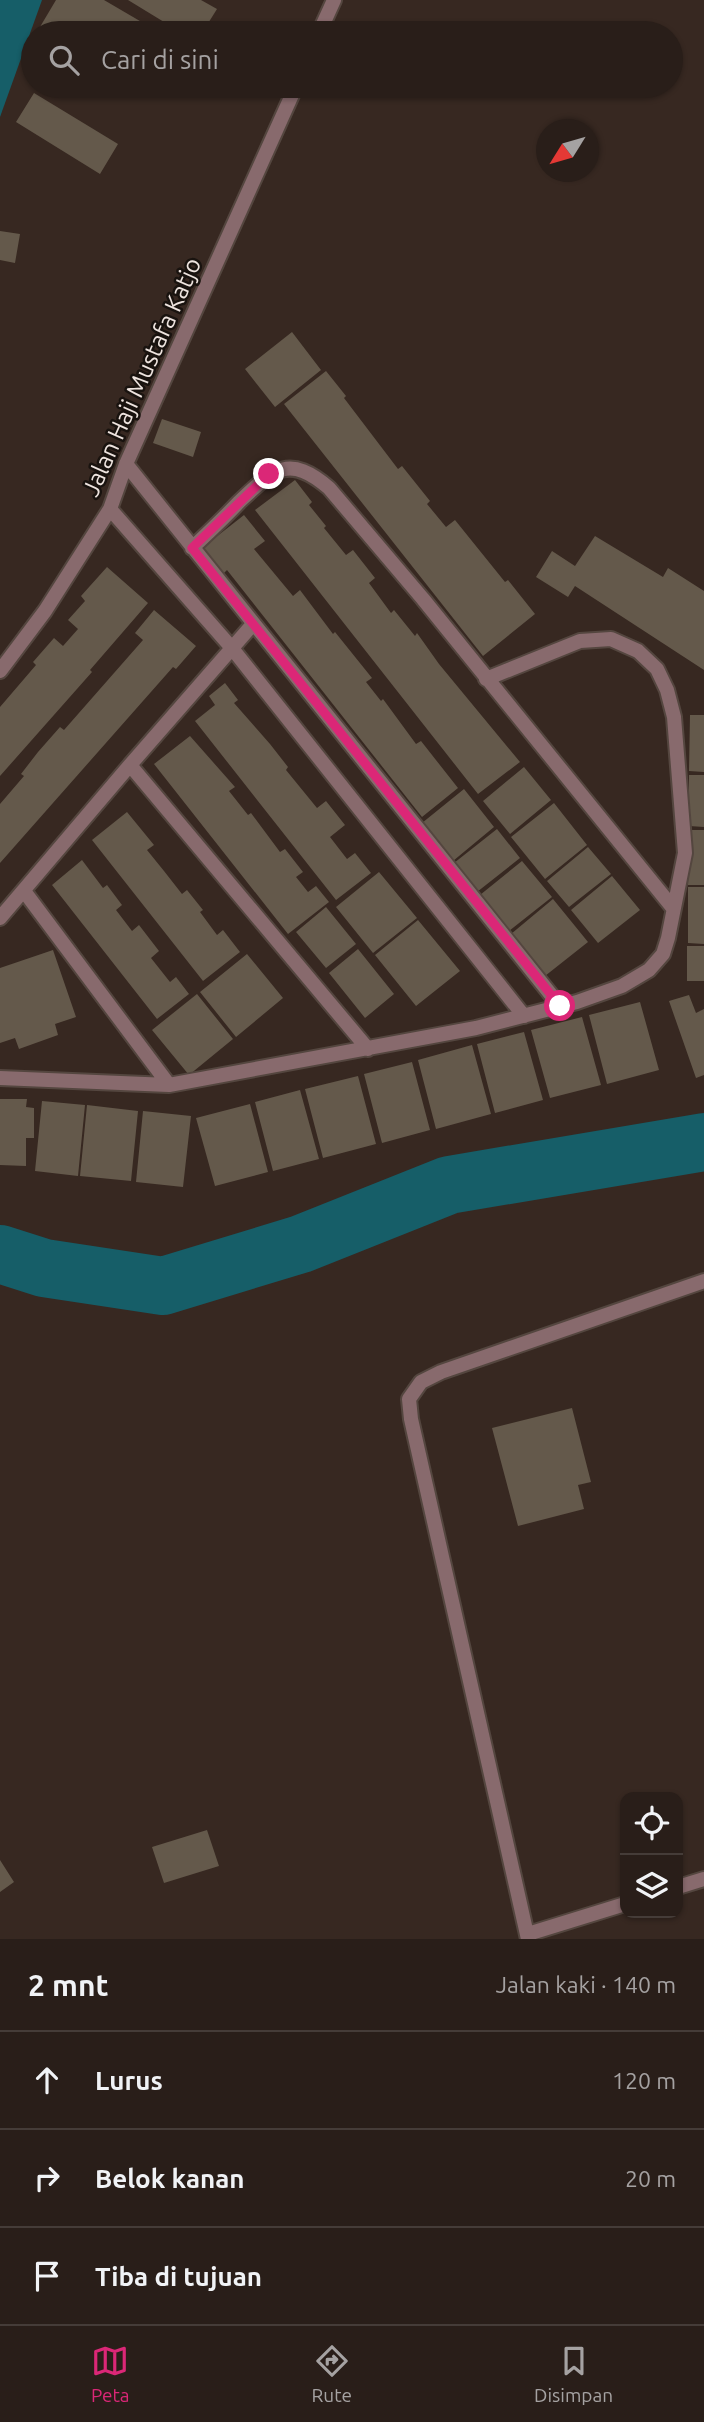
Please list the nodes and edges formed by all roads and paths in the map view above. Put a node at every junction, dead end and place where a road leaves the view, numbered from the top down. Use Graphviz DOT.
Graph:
graph roads {
  1 [pos="334,0"];
  2 [pos="324,21"];
  3 [pos="291,98"];
  4 [pos="126,464"];
  5 [pos="110,509"];
  6 [pos="192,548"];
  7 [pos="253,624"];
  8 [pos="231,647"];
  9 [pos="0,671"];
  10 [pos="486,679"];
  11 [pos="131,765"];
  12 [pos="24,891"];
  13 [pos="673,908"];
  14 [pos="0,918"];
  15 [pos="560,1006"];
  16 [pos="524,1016"];
  17 [pos="368,1049"];
  18 [pos="0,1078"];
  19 [pos="169,1085"];
  20 [pos="704,1281"];
  21 [pos="704,1879"];
  22 [pos="683,1885"];
  23 [pos="620,1906"];
  24 [pos="528,1937"];
  1 -- 2 [label="street"];
  3 -- 4 [label="street, Jalan Haji Mustafa Katjo"];
  4 -- 5 [label="street, Jalan Haji Mustafa Katjo"];
  4 -- 6 [label="street"];
  5 -- 8 [label="street"];
  5 -- 9 [label="street, Jalan Haji Mustafa Katjo"];
  6 -- 7 [label="street"];
  6 -- 10 [label="street"];
  7 -- 8 [label="street"];
  7 -- 15 [label="street"];
  8 -- 11 [label="street"];
  8 -- 16 [label="street"];
  10 -- 13 [label="street"];
  10 -- 13 [label="street"];
  11 -- 12 [label="street"];
  11 -- 17 [label="street"];
  12 -- 14 [label="street"];
  12 -- 19 [label="street"];
  13 -- 15 [label="street"];
  15 -- 16 [label="street"];
  16 -- 17 [label="street"];
  17 -- 19 [label="street"];
  18 -- 19 [label="street"];
  20 -- 24 [label="street"];
  21 -- 22 [label="street"];
  23 -- 24 [label="street"];
}
